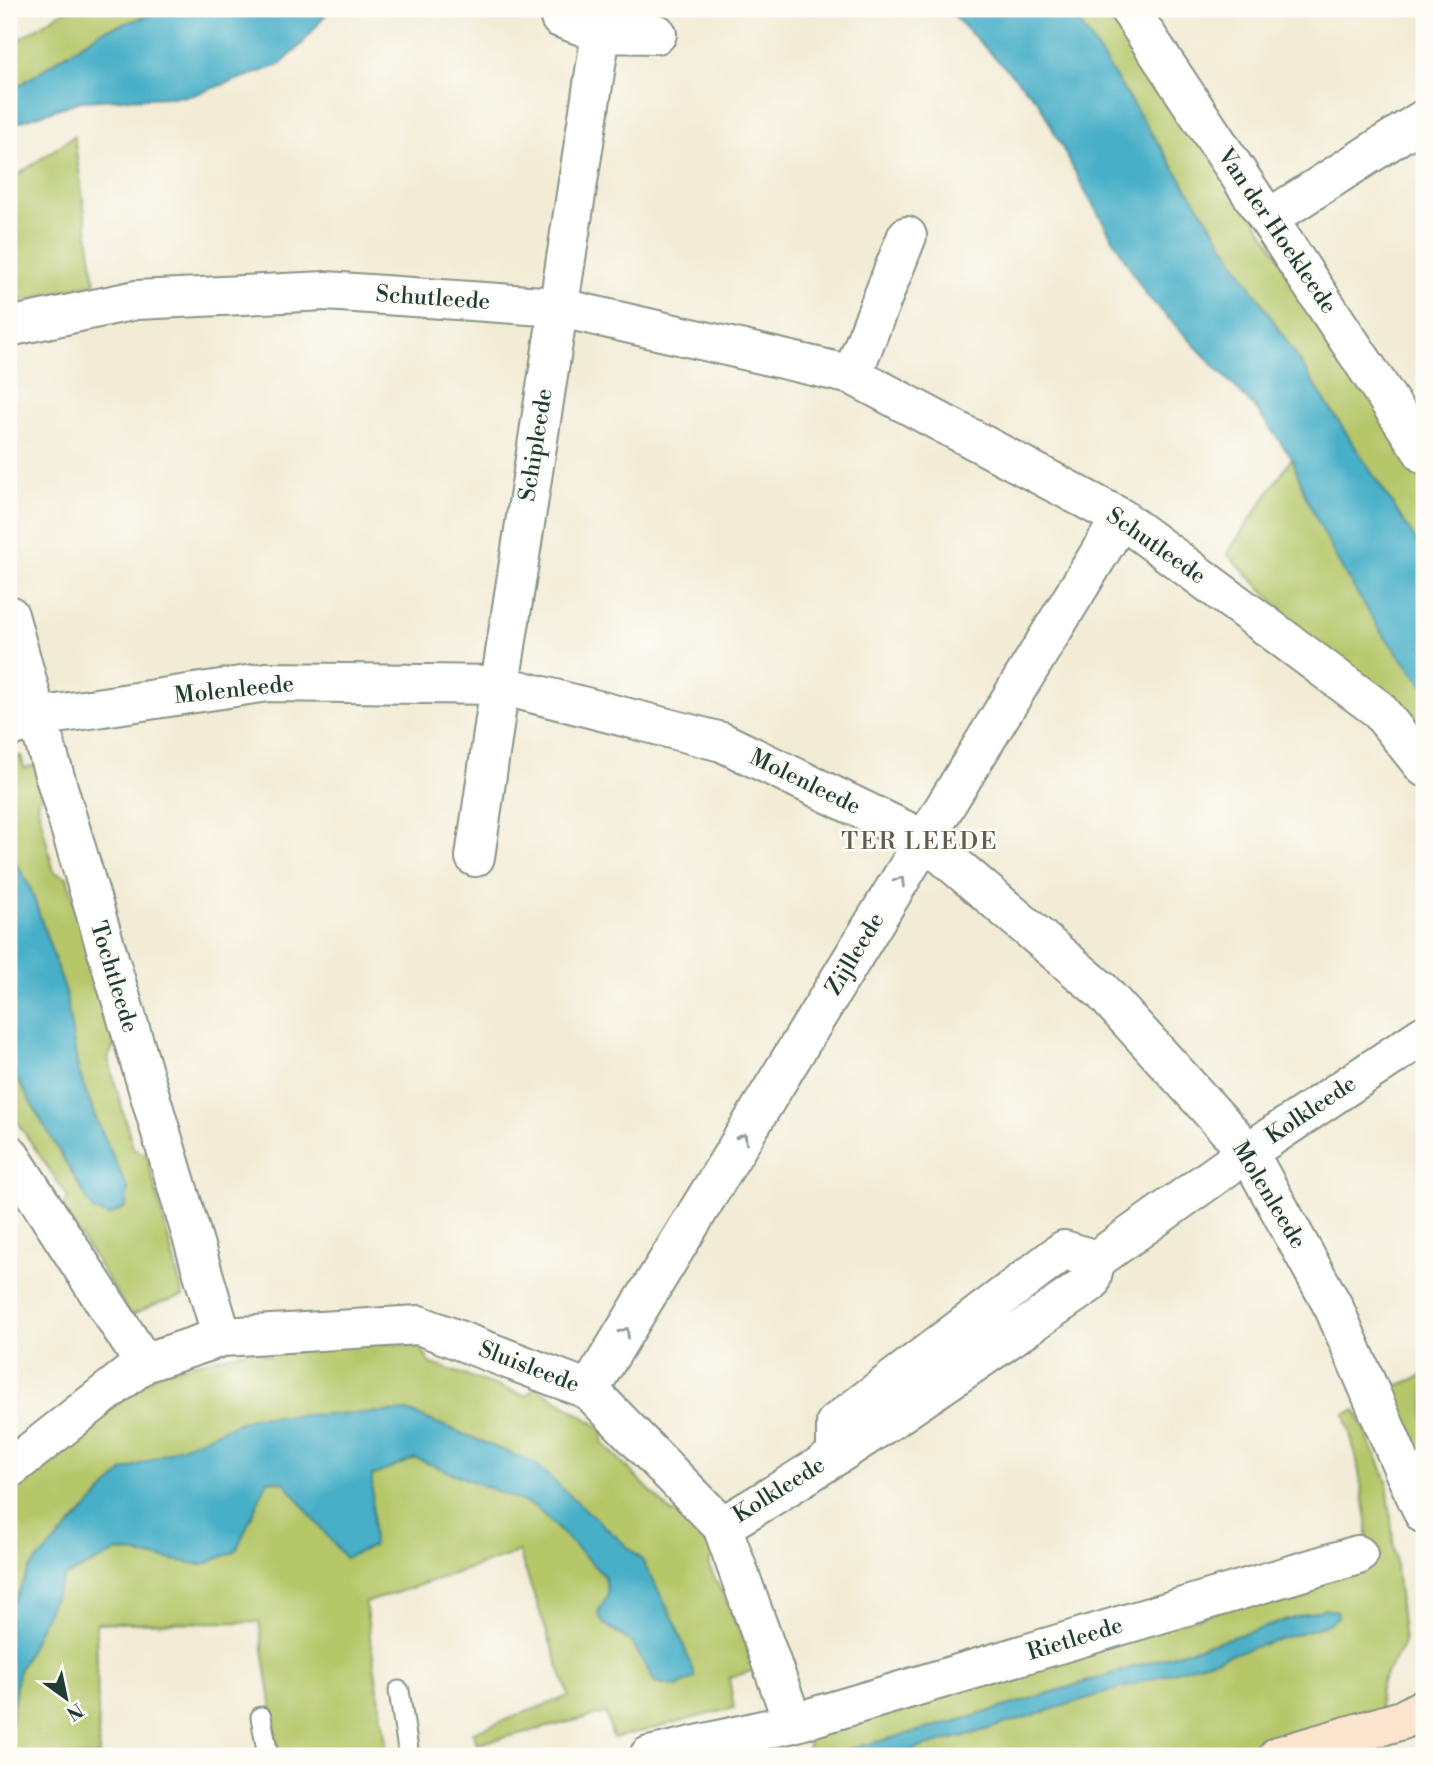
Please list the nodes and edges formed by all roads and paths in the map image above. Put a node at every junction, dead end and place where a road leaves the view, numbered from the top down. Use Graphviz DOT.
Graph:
graph roads {
  1 [pos="1129,9"];
  2 [pos="560,18"];
  3 [pos="601,33"];
  4 [pos="657,34"];
  5 [pos="1424,119"];
  6 [pos="1268,219"];
  7 [pos="907,236"];
  8 [pos="557,307"];
  9 [pos="9,327"];
  10 [pos="852,374"];
  11 [pos="1424,454"];
  12 [pos="1121,518"];
  13 [pos="9,615"];
  14 [pos="500,685"];
  15 [pos="23,722"];
  16 [pos="1424,767"];
  17 [pos="925,840"];
  18 [pos="475,857"];
  19 [pos="1424,1035"];
  20 [pos="1248,1152"];
  21 [pos="9,1154"];
  22 [pos="222,1337"];
  23 [pos="144,1363"];
  24 [pos="589,1390"];
  25 [pos="9,1469"];
  26 [pos="1424,1514"];
  27 [pos="722,1526"];
  28 [pos="1358,1555"];
  29 [pos="399,1691"];
  30 [pos="1424,1708"];
  31 [pos="261,1717"];
  32 [pos="793,1723"];
  33 [pos="268,1756"];
  34 [pos="409,1756"];
  35 [pos="649,1756"];
  36 [pos="1278,1756"];
  1 -- 6 [label="street, Van der Hoekleede"];
  2 -- 3 [label="street"];
  3 -- 4 [label="street"];
  3 -- 8 [label="street, Schipleede"];
  5 -- 6 [label="street"];
  6 -- 11 [label="street, Van der Hoekleede"];
  7 -- 10 [label="street"];
  8 -- 9 [label="street, Schutleede"];
  8 -- 10 [label="street, Schutleede"];
  8 -- 14 [label="street, Schipleede"];
  10 -- 12 [label="street, Schutleede"];
  12 -- 16 [label="street, Schutleede"];
  12 -- 17 [label="street, Zijlleede"];
  13 -- 15 [label="street, Tochtleede"];
  14 -- 15 [label="street, Molenleede"];
  14 -- 17 [label="street, Molenleede"];
  14 -- 18 [label="street, Schipleede"];
  15 -- 22 [label="street, Tochtleede"];
  17 -- 20 [label="street, Molenleede"];
  24 -- 17 [label="street, Zijlleede, one-way"];
  19 -- 20 [label="street, Kolkleede"];
  20 -- 26 [label="street, Molenleede"];
  20 -- 27 [label="street, Kolkleede"];
  21 -- 23 [label="street"];
  22 -- 23 [label="street, Sluisleede"];
  22 -- 24 [label="street, Sluisleede"];
  23 -- 25 [label="street, Sluisleede"];
  24 -- 27 [label="street, Sluisleede"];
  27 -- 32 [label="street, Sluisleede"];
  28 -- 32 [label="street, Rietleede"];
  29 -- 34 [label="lane"];
  30 -- 36 [label="street"];
  31 -- 33 [label="lane"];
  32 -- 35 [label="street"];
}
